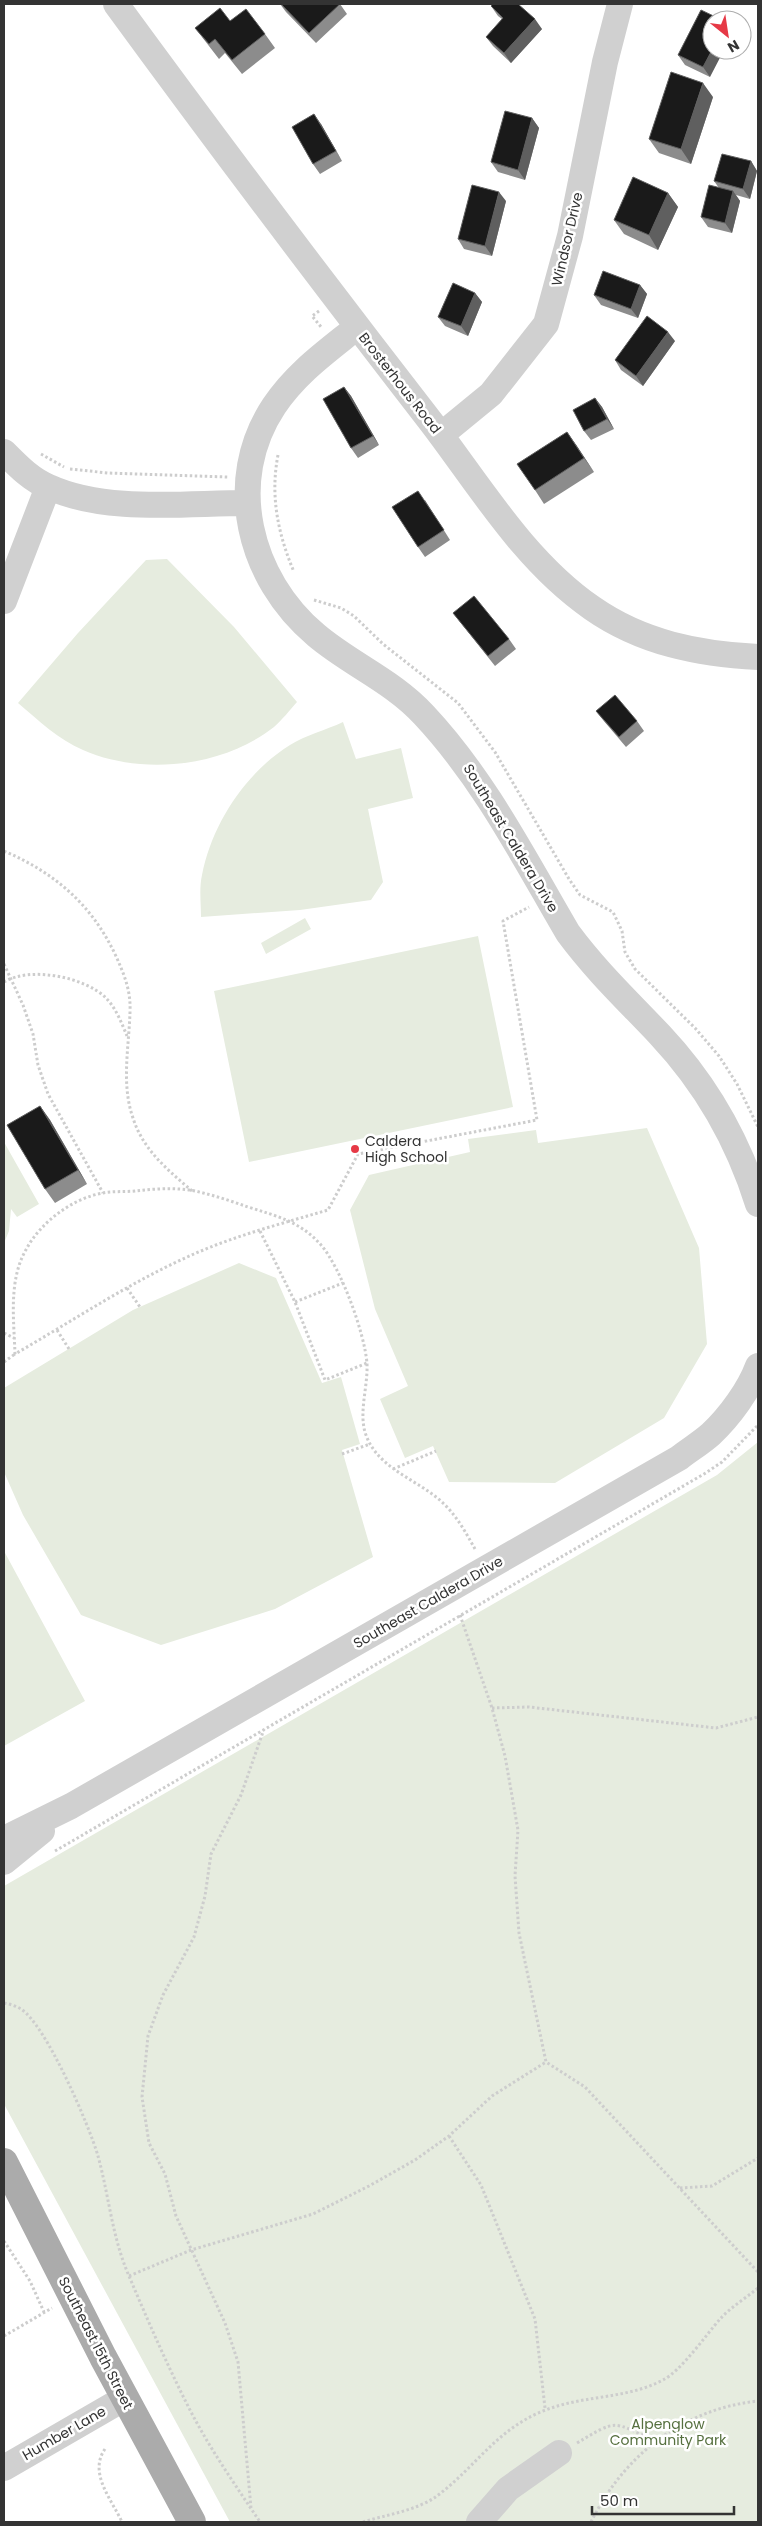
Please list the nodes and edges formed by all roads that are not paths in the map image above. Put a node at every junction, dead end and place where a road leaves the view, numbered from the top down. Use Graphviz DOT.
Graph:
graph roads {
  1 [pos="116,4"];
  2 [pos="620,4"];
  3 [pos="357,328"];
  4 [pos="441,435"];
  5 [pos="4,452"];
  6 [pos="48,487"];
  7 [pos="247,490"];
  8 [pos="4,601"];
  9 [pos="758,656"];
  10 [pos="758,1204"];
  11 [pos="758,1366"];
  12 [pos="71,1806"];
  13 [pos="4,1839"];
  14 [pos="4,1862"];
  15 [pos="4,2162"];
  16 [pos="125,2398"];
  17 [pos="559,2453"];
  18 [pos="4,2468"];
  19 [pos="192,2522"];
  20 [pos="479,2522"];
  1 -- 3 [label="street, Brosterhous Road"];
  2 -- 4 [label="street, Windsor Drive"];
  3 -- 4 [label="street, Brosterhous Road"];
  3 -- 7 [label="street, Southeast Caldera Drive"];
  4 -- 9 [label="street, Brosterhous Road"];
  5 -- 6 [label="street"];
  6 -- 7 [label="street"];
  6 -- 8 [label="street"];
  7 -- 10 [label="street, Southeast Caldera Drive"];
  11 -- 12 [label="street, Southeast Caldera Drive"];
  12 -- 13 [label="street, Southeast Caldera Drive"];
  12 -- 14 [label="street, Southeast Caldera Drive"];
  15 -- 16 [label="main road, Southeast 15th Street"];
  16 -- 18 [label="street, Humber Lane"];
  16 -- 19 [label="main road, Southeast 15th Street"];
  17 -- 20 [label="street"];
}
